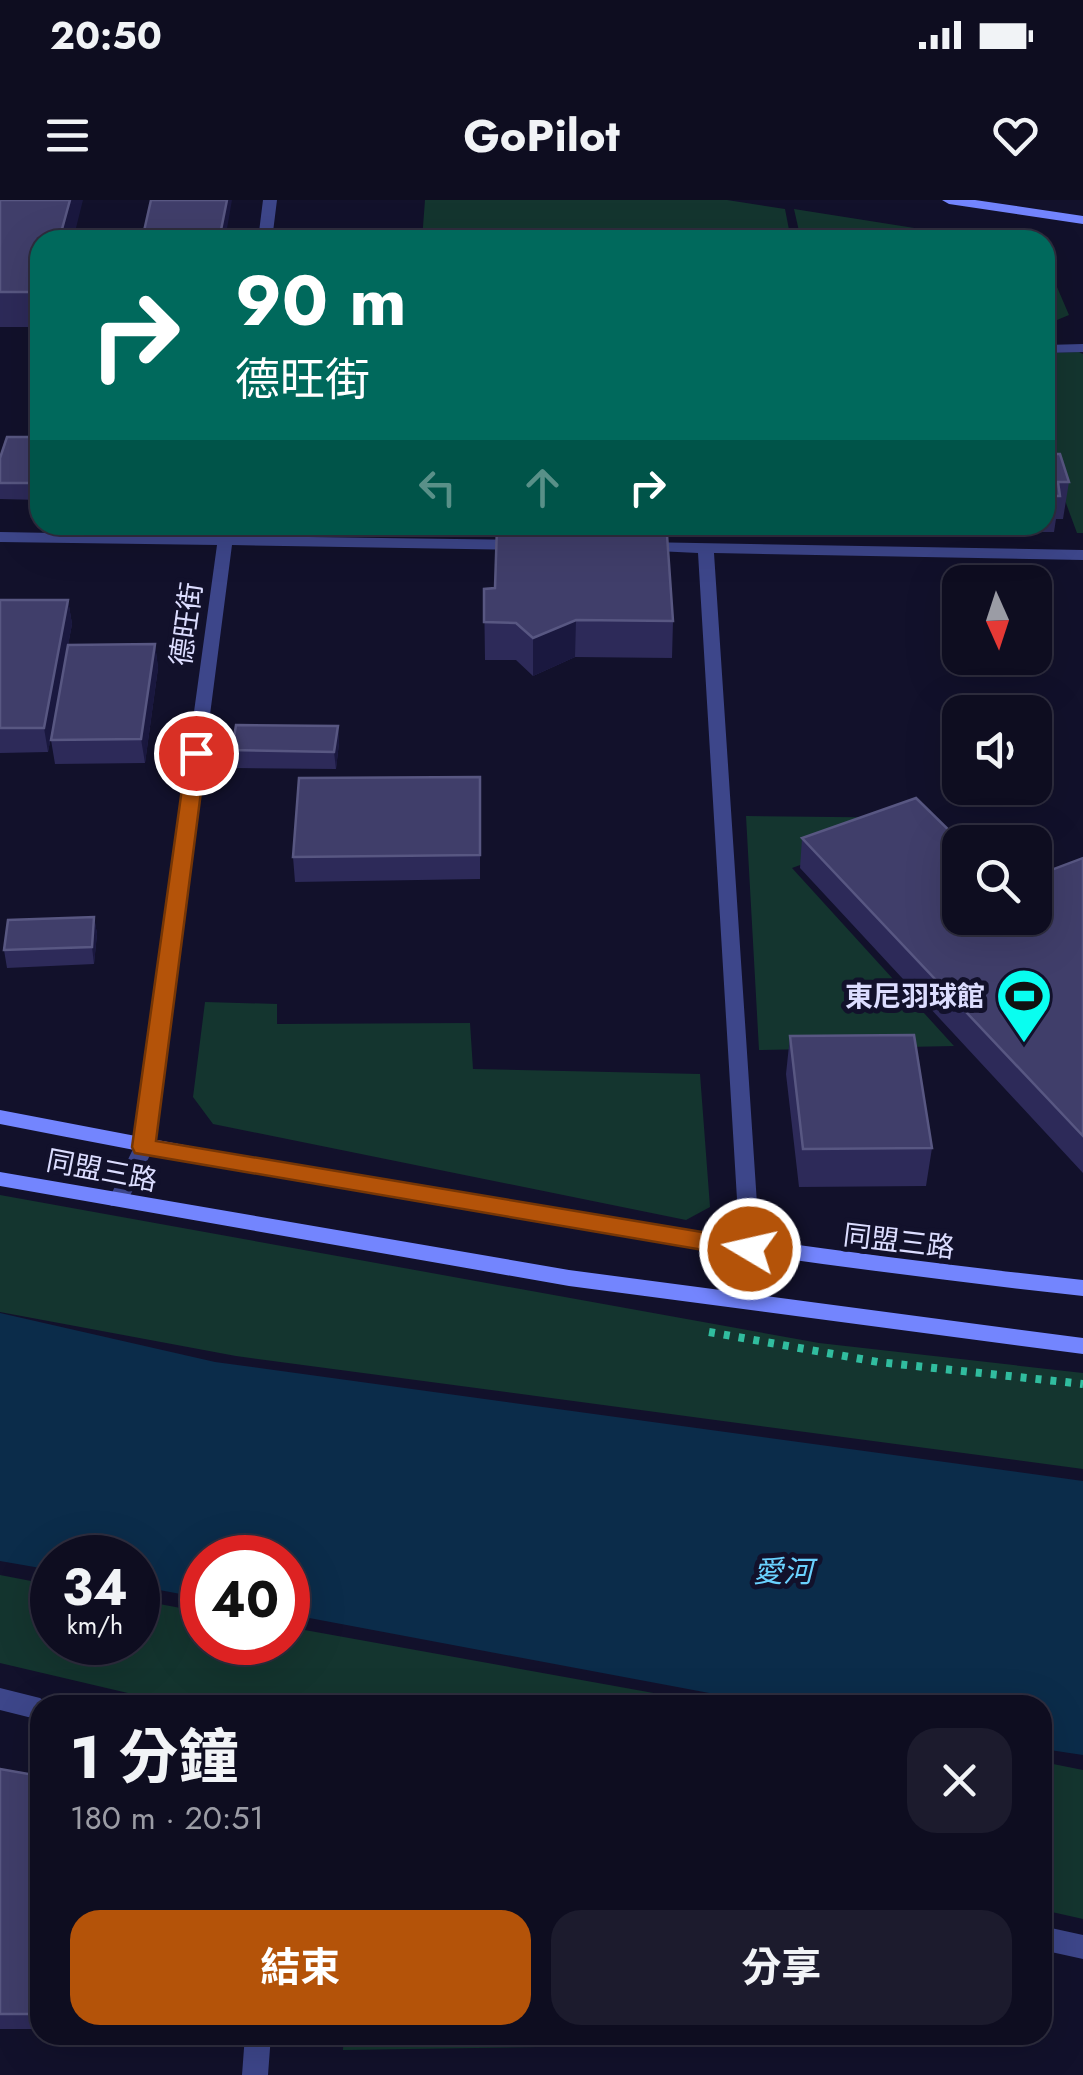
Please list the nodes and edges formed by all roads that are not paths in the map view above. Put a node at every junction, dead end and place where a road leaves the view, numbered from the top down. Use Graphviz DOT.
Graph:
graph roads {
  1 [pos="270,200"];
  2 [pos="949,200"];
  3 [pos="1070,200"];
  4 [pos="1081,223"];
  5 [pos="266,230"];
  6 [pos="1083,348"];
  7 [pos="1055,349"];
  8 [pos="113,535"];
  9 [pos="226,535"];
  10 [pos="274,535"];
  11 [pos="0,537"];
  12 [pos="541,546"];
  13 [pos="616,546"];
  14 [pos="706,548"];
  15 [pos="1083,555"];
  16 [pos="0,1117"];
  17 [pos="144,1147"];
  18 [pos="0,1178"];
  19 [pos="118,1201"];
  20 [pos="750,1249"];
  21 [pos="1083,1288"];
  22 [pos="1083,1346"];
  23 [pos="0,1699"];
  24 [pos="30,1706"];
  25 [pos="1052,1940"];
  26 [pos="1083,1947"];
  27 [pos="257,2045"];
  28 [pos="255,2075"];
  1 -- 5 [label="street"];
  2 -- 4 [label="street"];
  3 -- 4 [label="street"];
  6 -- 7 [label="street"];
  8 -- 11 [label="street"];
  9 -- 17 [label="street, 德旺街"];
  10 -- 12 [label="street"];
  13 -- 14 [label="street"];
  14 -- 15 [label="street"];
  14 -- 20 [label="street"];
  16 -- 17 [label="street, 同盟三路"];
  17 -- 19 [label="street, 德旺街"];
  17 -- 20 [label="street, 同盟三路"];
  18 -- 19 [label="street, 同盟三路"];
  19 -- 22 [label="street, 同盟三路"];
  20 -- 21 [label="street, 同盟三路"];
  23 -- 24 [label="street"];
  25 -- 26 [label="street"];
  27 -- 28 [label="street"];
}
